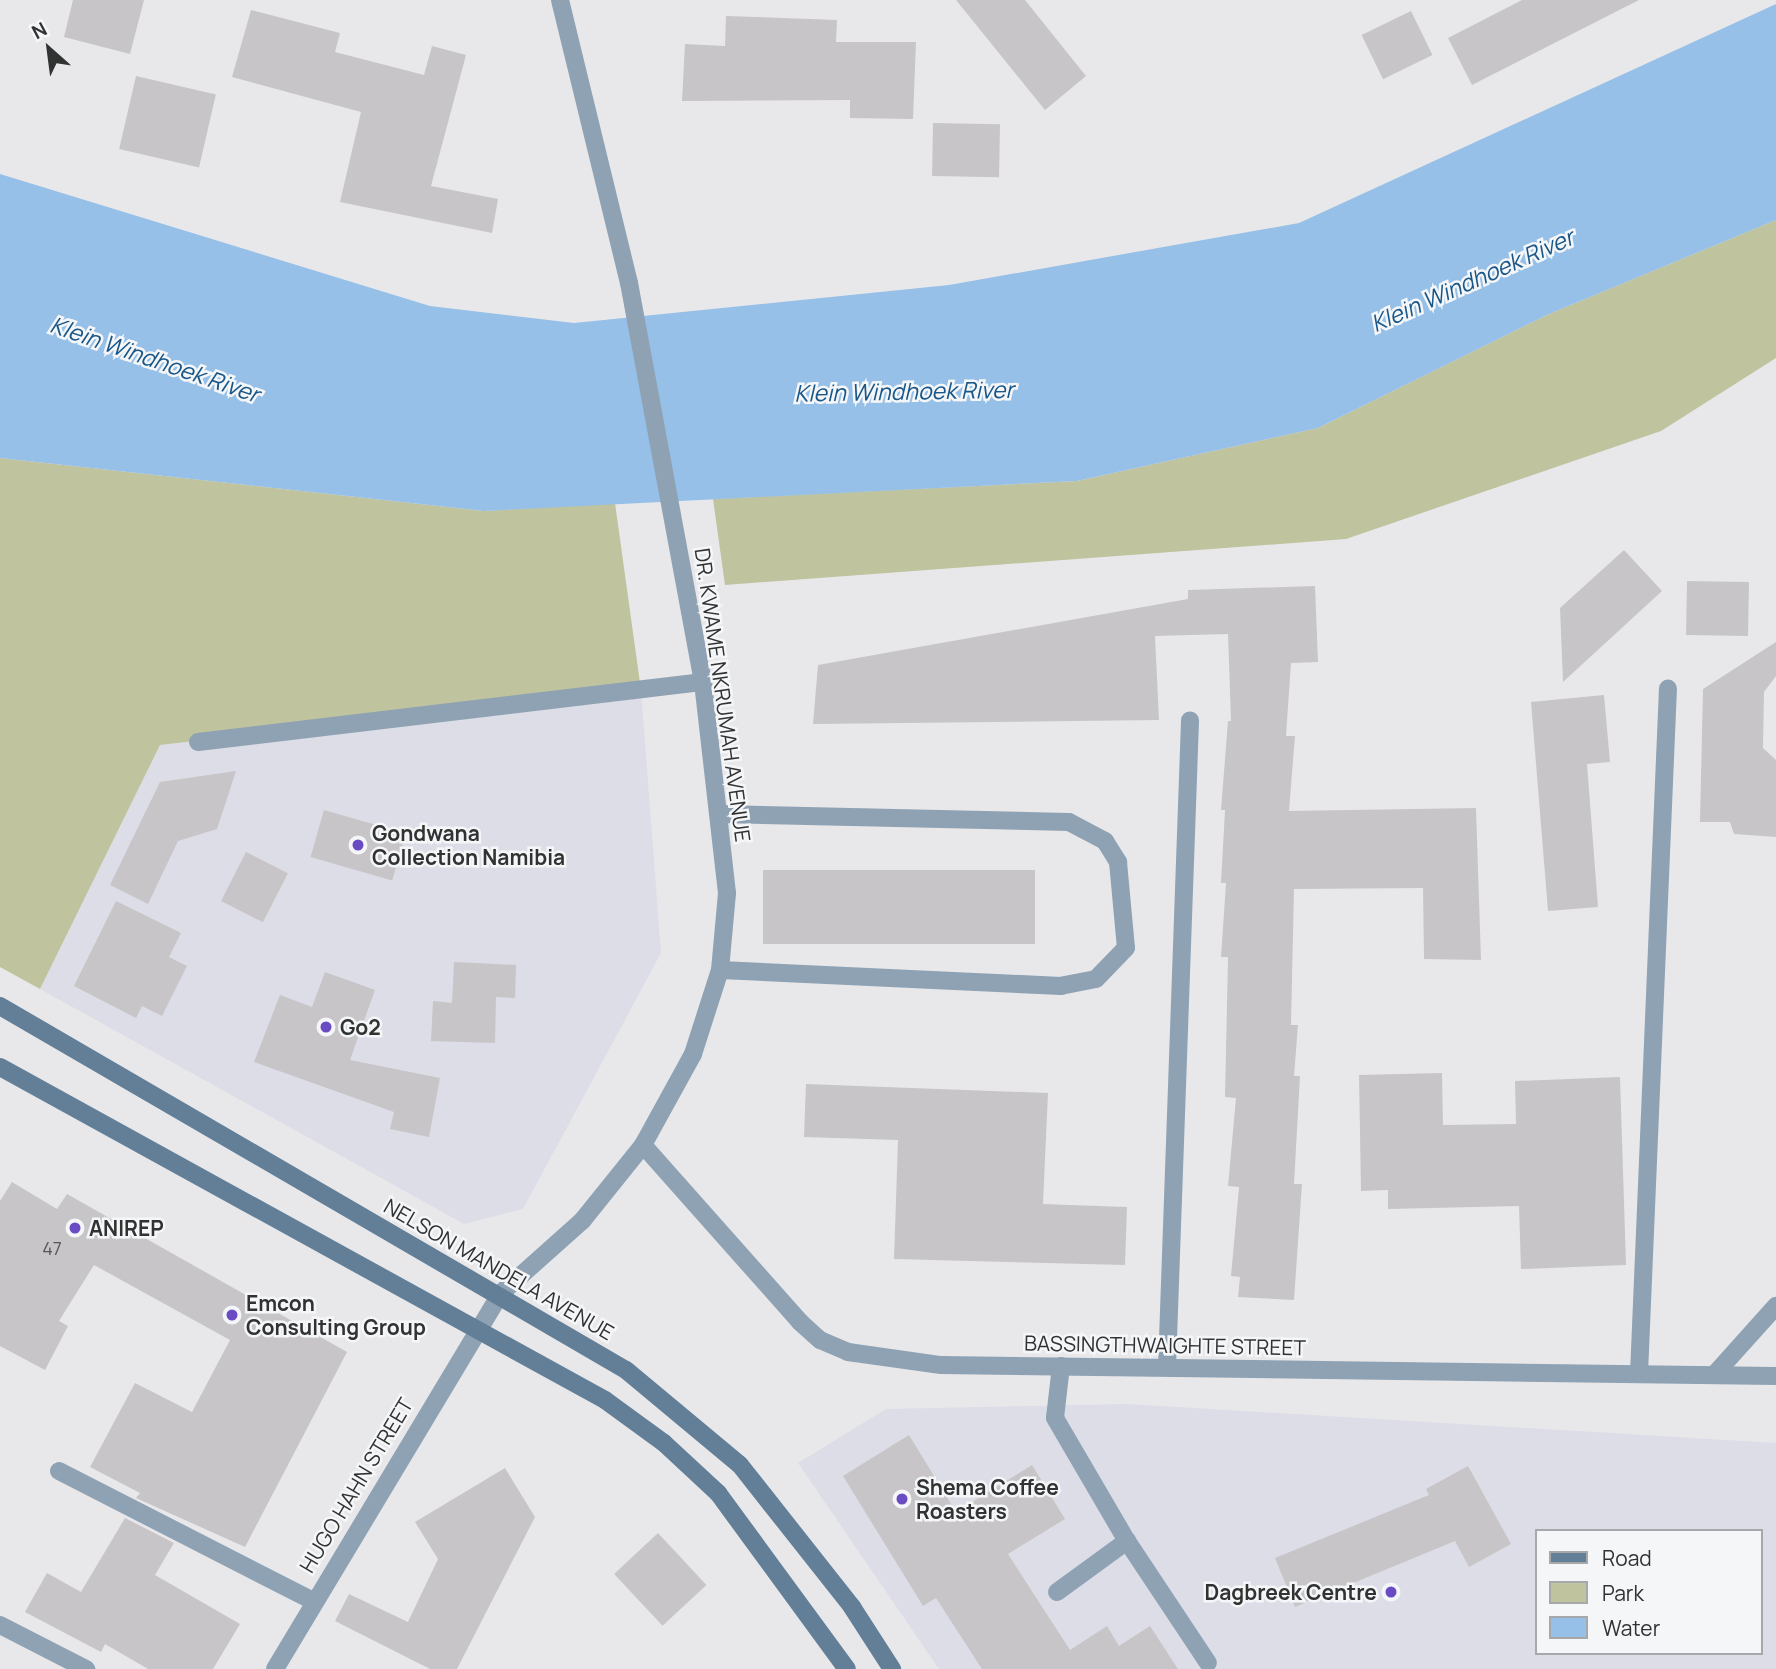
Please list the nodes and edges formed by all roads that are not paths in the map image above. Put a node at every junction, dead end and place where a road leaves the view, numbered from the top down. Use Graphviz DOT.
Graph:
graph roads {
  1 [pos="560,0"];
  2 [pos="703,682"];
  3 [pos="1668,689"];
  4 [pos="1190,720"];
  5 [pos="198,742"];
  6 [pos="719,814"];
  7 [pos="720,970"];
  8 [pos="0,1006"];
  9 [pos="0,1067"];
  10 [pos="643,1144"];
  11 [pos="500,1294"];
  12 [pos="1776,1306"];
  13 [pos="478,1326"];
  14 [pos="1061,1366"];
  15 [pos="1167,1367"];
  16 [pos="1639,1374"];
  17 [pos="1714,1375"];
  18 [pos="1776,1376"];
  19 [pos="59,1471"];
  20 [pos="1127,1541"];
  21 [pos="1057,1592"];
  22 [pos="313,1601"];
  23 [pos="0,1625"];
  24 [pos="1208,1663"];
  25 [pos="86,1669"];
  26 [pos="275,1669"];
  27 [pos="847,1669"];
  28 [pos="892,1669"];
  1 -- 2 [label="street, DR. KWAME NKRUMAH AVENUE"];
  2 -- 5 [label="street"];
  2 -- 6 [label="street, DR. KWAME NKRUMAH AVENUE"];
  3 -- 16 [label="street"];
  4 -- 15 [label="street"];
  6 -- 7 [label="street, DR. KWAME NKRUMAH AVENUE"];
  6 -- 7 [label="street"];
  7 -- 10 [label="street, DR. KWAME NKRUMAH AVENUE"];
  8 -- 11 [label="main road, NELSON MANDELA AVENUE"];
  9 -- 13 [label="main road"];
  10 -- 11 [label="street, DR. KWAME NKRUMAH AVENUE"];
  10 -- 14 [label="street, BASSINGTHWAIGHTE STREET"];
  11 -- 13 [label="street, DR. KWAME NKRUMAH AVENUE"];
  11 -- 28 [label="main road, NELSON MANDELA AVENUE"];
  12 -- 17 [label="street"];
  13 -- 22 [label="street, HUGO HAHN STREET"];
  13 -- 27 [label="main road"];
  14 -- 15 [label="street, BASSINGTHWAIGHTE STREET"];
  14 -- 20 [label="street"];
  15 -- 16 [label="street, BASSINGTHWAIGHTE STREET"];
  16 -- 17 [label="street, BASSINGTHWAIGHTE STREET"];
  17 -- 18 [label="street, BASSINGTHWAIGHTE STREET"];
  19 -- 22 [label="street"];
  20 -- 21 [label="street"];
  20 -- 24 [label="street"];
  22 -- 26 [label="street, HUGO HAHN STREET"];
  23 -- 25 [label="street"];
}
